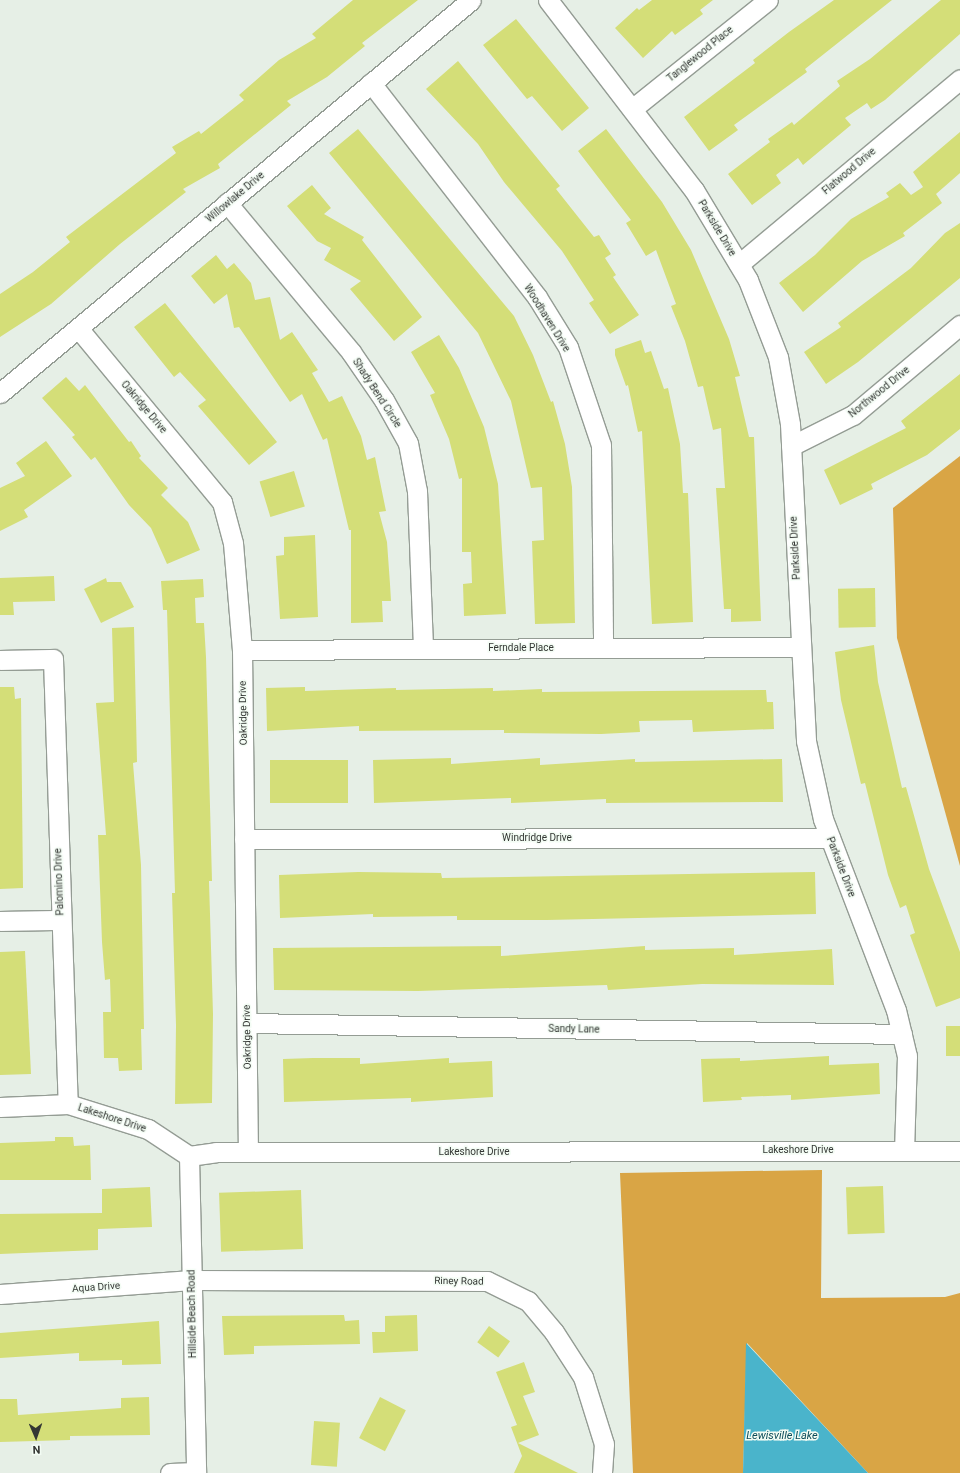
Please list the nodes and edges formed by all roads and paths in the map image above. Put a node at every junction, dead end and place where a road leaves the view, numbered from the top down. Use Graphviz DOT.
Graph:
graph roads {
  1 [pos="471,0"];
  2 [pos="548,0"];
  3 [pos="768,0"];
  4 [pos="960,79"];
  5 [pos="371,83"];
  6 [pos="632,109"];
  7 [pos="227,204"];
  8 [pos="738,264"];
  9 [pos="960,325"];
  10 [pos="78,328"];
  11 [pos="0,393"];
  12 [pos="790,446"];
  13 [pos="800,647"];
  14 [pos="603,648"];
  15 [pos="423,649"];
  16 [pos="242,650"];
  17 [pos="0,660"];
  18 [pos="830,838"];
  19 [pos="244,839"];
  20 [pos="60,920"];
  21 [pos="0,921"];
  22 [pos="247,1023"];
  23 [pos="902,1034"];
  24 [pos="68,1104"];
  25 [pos="0,1107"];
  26 [pos="904,1151"];
  27 [pos="960,1151"];
  28 [pos="248,1152"];
  29 [pos="189,1156"];
  30 [pos="191,1280"];
  31 [pos="0,1294"];
  32 [pos="196,1472"];
  33 [pos="170,1473"];
  34 [pos="602,1473"];
  1 -- 5 [label="street, Willowlake Drive"];
  2 -- 6 [label="street, Parkside Drive"];
  3 -- 6 [label="street, Tanglewood Place"];
  4 -- 8 [label="street, Flatwood Drive"];
  5 -- 7 [label="street, Willowlake Drive"];
  5 -- 14 [label="street, Woodhaven Drive"];
  6 -- 8 [label="street, Parkside Drive"];
  7 -- 10 [label="street, Willowlake Drive"];
  7 -- 15 [label="street, Shady Bend Circle"];
  8 -- 12 [label="street, Parkside Drive"];
  9 -- 12 [label="street, Northwood Drive"];
  10 -- 11 [label="street, Willowlake Drive"];
  10 -- 16 [label="street, Oakridge Drive"];
  12 -- 13 [label="street, Parkside Drive"];
  13 -- 14 [label="street, Ferndale Place"];
  13 -- 18 [label="street, Parkside Drive"];
  14 -- 15 [label="street, Ferndale Place"];
  15 -- 16 [label="street, Ferndale Place"];
  16 -- 19 [label="street, Oakridge Drive"];
  17 -- 20 [label="street, Palomino Drive"];
  18 -- 19 [label="street, Windridge Drive"];
  18 -- 23 [label="street, Parkside Drive"];
  19 -- 22 [label="street, Oakridge Drive"];
  20 -- 21 [label="street"];
  20 -- 24 [label="street, Palomino Drive"];
  22 -- 23 [label="street, Sandy Lane"];
  22 -- 28 [label="street, Oakridge Drive"];
  23 -- 26 [label="street, Parkside Drive"];
  24 -- 25 [label="street, Lakeshore Drive"];
  24 -- 29 [label="street, Lakeshore Drive"];
  26 -- 27 [label="street, Lakeshore Drive"];
  26 -- 28 [label="street, Lakeshore Drive"];
  28 -- 29 [label="street, Lakeshore Drive"];
  29 -- 30 [label="street, Hillside Beach Road"];
  30 -- 31 [label="street, Aqua Drive"];
  30 -- 32 [label="street, Hillside Beach Road"];
  30 -- 34 [label="street, Riney Road"];
  32 -- 33 [label="street"];
}
